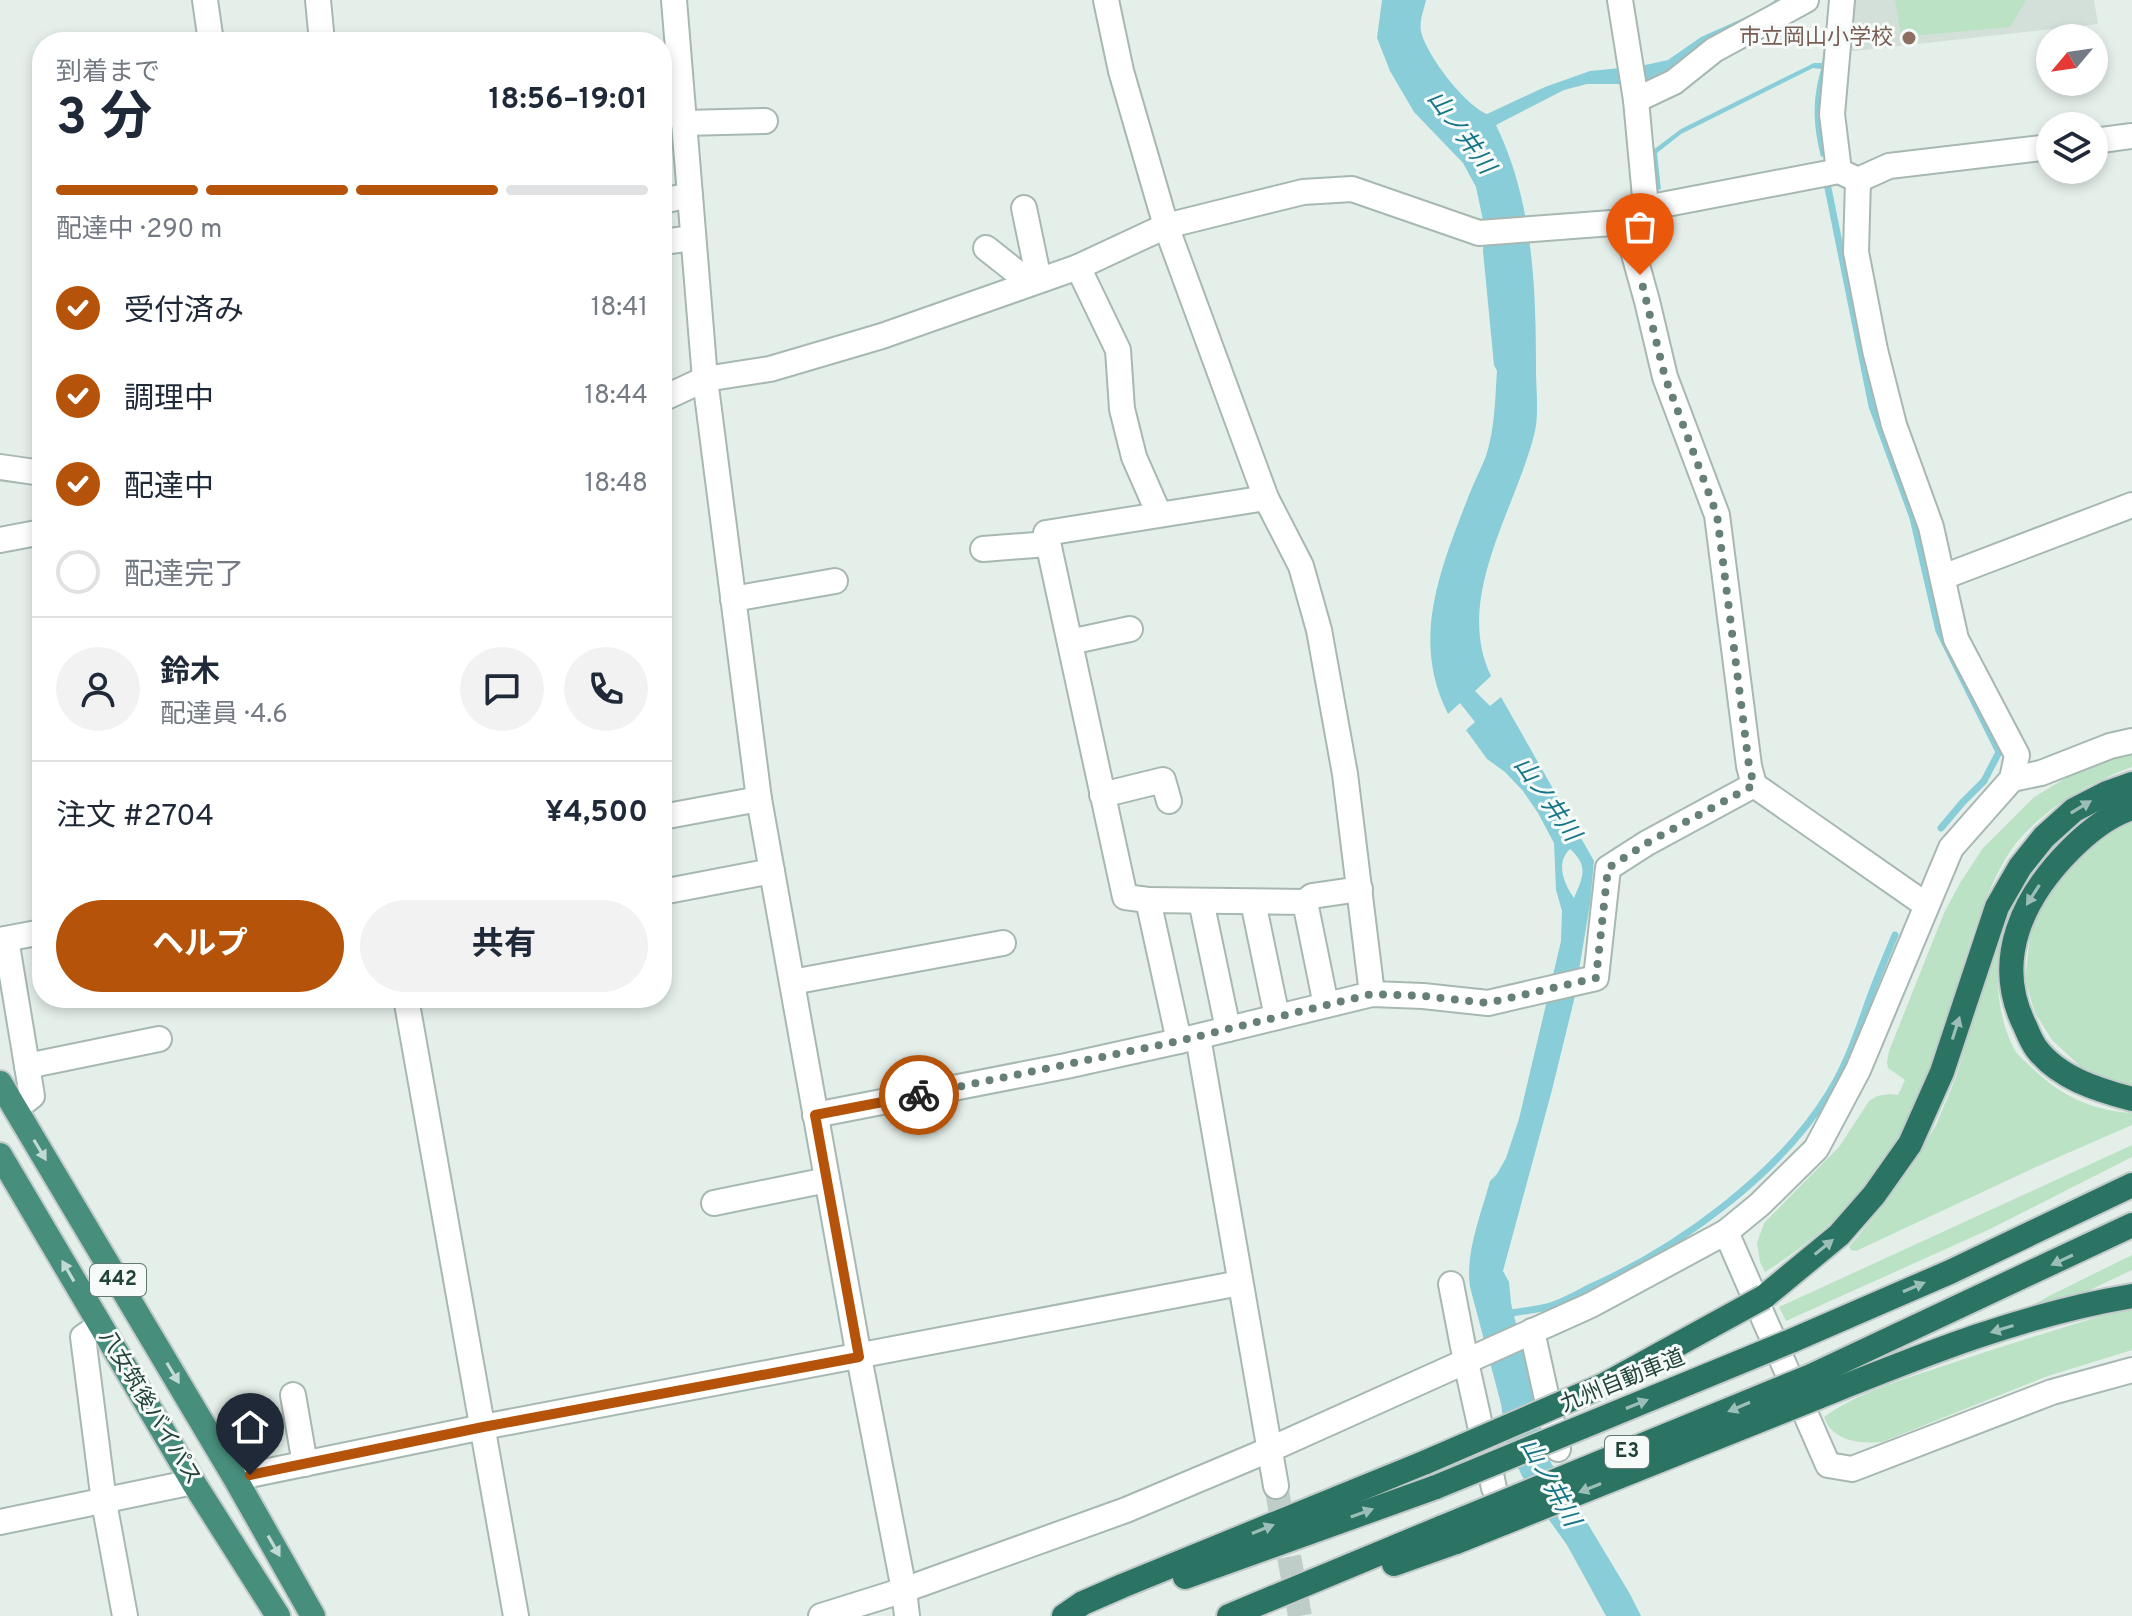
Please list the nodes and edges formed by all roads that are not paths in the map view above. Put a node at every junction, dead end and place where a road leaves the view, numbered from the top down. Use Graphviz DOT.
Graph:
graph roads {
  1 [pos="205,0"];
  2 [pos="318,0"];
  3 [pos="674,0"];
  4 [pos="1106,0"];
  5 [pos="1620,0"];
  6 [pos="1806,0"];
  7 [pos="1842,0"];
  8 [pos="210,32"];
  9 [pos="321,32"];
  10 [pos="1634,84"];
  11 [pos="765,121"];
  12 [pos="684,123"];
  13 [pos="2132,136"];
  14 [pos="2108,139"];
  15 [pos="2036,149"];
  16 [pos="1848,176"];
  17 [pos="690,195"];
  18 [pos="672,199"];
  19 [pos="1024,208"];
  20 [pos="1646,208"];
  21 [pos="1625,222"];
  22 [pos="1166,226"];
  23 [pos="693,238"];
  24 [pos="672,241"];
  25 [pos="986,248"];
  26 [pos="1078,267"];
  27 [pos="1034,282"];
  28 [pos="705,379"];
  29 [pos="672,394"];
  30 [pos="0,467"];
  31 [pos="32,472"];
  32 [pos="1266,498"];
  33 [pos="2132,505"];
  34 [pos="1159,514"];
  35 [pos="32,534"];
  36 [pos="0,540"];
  37 [pos="1048,544"];
  38 [pos="983,549"];
  39 [pos="1943,577"];
  40 [pos="835,581"];
  41 [pos="733,599"];
  42 [pos="1130,629"];
  43 [pos="1070,642"];
  44 [pos="2132,741"];
  45 [pos="2012,779"];
  46 [pos="2132,784"];
  47 [pos="1754,785"];
  48 [pos="1102,795"];
  49 [pos="759,799"];
  50 [pos="1169,801"];
  51 [pos="2132,808"];
  52 [pos="672,815"];
  53 [pos="772,871"];
  54 [pos="1360,889"];
  55 [pos="672,890"];
  56 [pos="1148,900"];
  57 [pos="1201,901"];
  58 [pos="1253,902"];
  59 [pos="1305,902"];
  60 [pos="1926,905"];
  61 [pos="32,934"];
  62 [pos="3,939"];
  63 [pos="1003,943"];
  64 [pos="792,982"];
  65 [pos="1372,994"];
  66 [pos="1326,1005"];
  67 [pos="408,1008"];
  68 [pos="1277,1017"];
  69 [pos="1228,1029"];
  70 [pos="159,1039"];
  71 [pos="1189,1039"];
  72 [pos="27,1066"];
  73 [pos="0,1083"];
  74 [pos="2132,1099"];
  75 [pos="27,1100"];
  76 [pos="815,1115"];
  77 [pos="0,1155"];
  78 [pos="827,1180"];
  79 [pos="2132,1185"];
  80 [pos="714,1203"];
  81 [pos="2132,1225"];
  82 [pos="1726,1232"];
  83 [pos="1240,1283"];
  84 [pos="1451,1284"];
  85 [pos="2132,1296"];
  86 [pos="100,1325"];
  87 [pos="1527,1334"];
  88 [pos="859,1357"];
  89 [pos="1474,1358"];
  90 [pos="2132,1370"];
  91 [pos="1814,1387"];
  92 [pos="293,1395"];
  93 [pos="483,1427"];
  94 [pos="1271,1449"];
  95 [pos="1558,1449"];
  96 [pos="305,1464"];
  97 [pos="235,1478"];
  98 [pos="193,1482"];
  99 [pos="1276,1486"];
  100 [pos="1494,1488"];
  101 [pos="104,1502"];
  102 [pos="0,1522"];
  103 [pos="904,1590"];
  104 [pos="1236,1614"];
  105 [pos="125,1616"];
  106 [pos="278,1616"];
  107 [pos="313,1616"];
  108 [pos="516,1616"];
  109 [pos="821,1616"];
  110 [pos="907,1616"];
  111 [pos="1064,1616"];
  112 [pos="1078,1616"];
  1 -- 8 [label="street"];
  2 -- 9 [label="street"];
  3 -- 12 [label="street"];
  4 -- 22 [label="street"];
  5 -- 10 [label="street"];
  6 -- 10 [label="street"];
  7 -- 16 [label="street"];
  10 -- 20 [label="street"];
  11 -- 12 [label="street"];
  12 -- 17 [label="street"];
  13 -- 14 [label="street"];
  15 -- 16 [label="street"];
  16 -- 20 [label="street"];
  16 -- 39 [label="street"];
  17 -- 18 [label="street"];
  17 -- 23 [label="street"];
  19 -- 27 [label="street"];
  20 -- 21 [label="street"];
  21 -- 22 [label="street"];
  21 -- 47 [label="street"];
  22 -- 26 [label="street"];
  22 -- 32 [label="street"];
  23 -- 24 [label="street"];
  23 -- 28 [label="street"];
  25 -- 27 [label="street"];
  26 -- 27 [label="street"];
  26 -- 34 [label="street"];
  27 -- 28 [label="street"];
  28 -- 29 [label="street"];
  28 -- 41 [label="street"];
  30 -- 31 [label="street"];
  32 -- 34 [label="street"];
  32 -- 54 [label="street"];
  33 -- 39 [label="street"];
  34 -- 37 [label="street"];
  35 -- 36 [label="street"];
  37 -- 38 [label="street"];
  37 -- 43 [label="street"];
  39 -- 45 [label="street"];
  40 -- 41 [label="street"];
  41 -- 49 [label="street"];
  42 -- 43 [label="street"];
  43 -- 48 [label="street"];
  44 -- 45 [label="street"];
  45 -- 60 [label="street"];
  111 -- 46 [label="highway, one-way, bridge"];
  47 -- 60 [label="street"];
  47 -- 65 [label="street"];
  48 -- 50 [label="street"];
  48 -- 56 [label="street"];
  49 -- 52 [label="street"];
  49 -- 53 [label="street"];
  51 -- 74 [label="highway, one-way"];
  53 -- 55 [label="street"];
  53 -- 64 [label="street"];
  54 -- 59 [label="street"];
  54 -- 65 [label="street"];
  56 -- 57 [label="street"];
  56 -- 71 [label="street"];
  57 -- 58 [label="street"];
  57 -- 69 [label="street"];
  58 -- 59 [label="street"];
  58 -- 68 [label="street"];
  59 -- 66 [label="street"];
  60 -- 82 [label="street"];
  61 -- 62 [label="street"];
  62 -- 72 [label="street"];
  63 -- 64 [label="street"];
  64 -- 76 [label="street"];
  65 -- 66 [label="street"];
  66 -- 68 [label="street"];
  67 -- 93 [label="street"];
  68 -- 69 [label="street"];
  69 -- 71 [label="street"];
  70 -- 72 [label="street"];
  71 -- 76 [label="street"];
  71 -- 83 [label="street"];
  72 -- 75 [label="street"];
  73 -- 97 [label="highway, 八女筑後バイパス / 442, one-way"];
  76 -- 78 [label="street"];
  86 -- 77 [label="highway, 八女筑後バイパス / 442, one-way"];
  78 -- 80 [label="street"];
  78 -- 88 [label="street"];
  112 -- 79 [label="highway, 九州自動車道 / E3, one-way, bridge"];
  81 -- 91 [label="highway, E3, one-way"];
  82 -- 87 [label="street"];
  82 -- 90 [label="street"];
  83 -- 88 [label="street"];
  83 -- 94 [label="street"];
  84 -- 89 [label="street"];
  85 -- 91 [label="highway, one-way"];
  86 -- 98 [label="highway, 八女筑後バイパス / 442"];
  86 -- 101 [label="street"];
  87 -- 89 [label="street"];
  87 -- 95 [label="street"];
  88 -- 93 [label="street"];
  88 -- 103 [label="street"];
  89 -- 94 [label="street"];
  89 -- 100 [label="street"];
  91 -- 104 [label="highway, E3, one-way, bridge"];
  92 -- 96 [label="street"];
  93 -- 96 [label="street"];
  93 -- 108 [label="street"];
  94 -- 99 [label="street"];
  94 -- 103 [label="street"];
  96 -- 97 [label="street"];
  97 -- 107 [label="highway, 八女筑後バイパス / 442, one-way"];
  98 -- 101 [label="street"];
  98 -- 106 [label="highway, 八女筑後バイパス / 442"];
  101 -- 102 [label="street"];
  101 -- 105 [label="street"];
  103 -- 109 [label="street"];
  103 -- 110 [label="street"];
}
